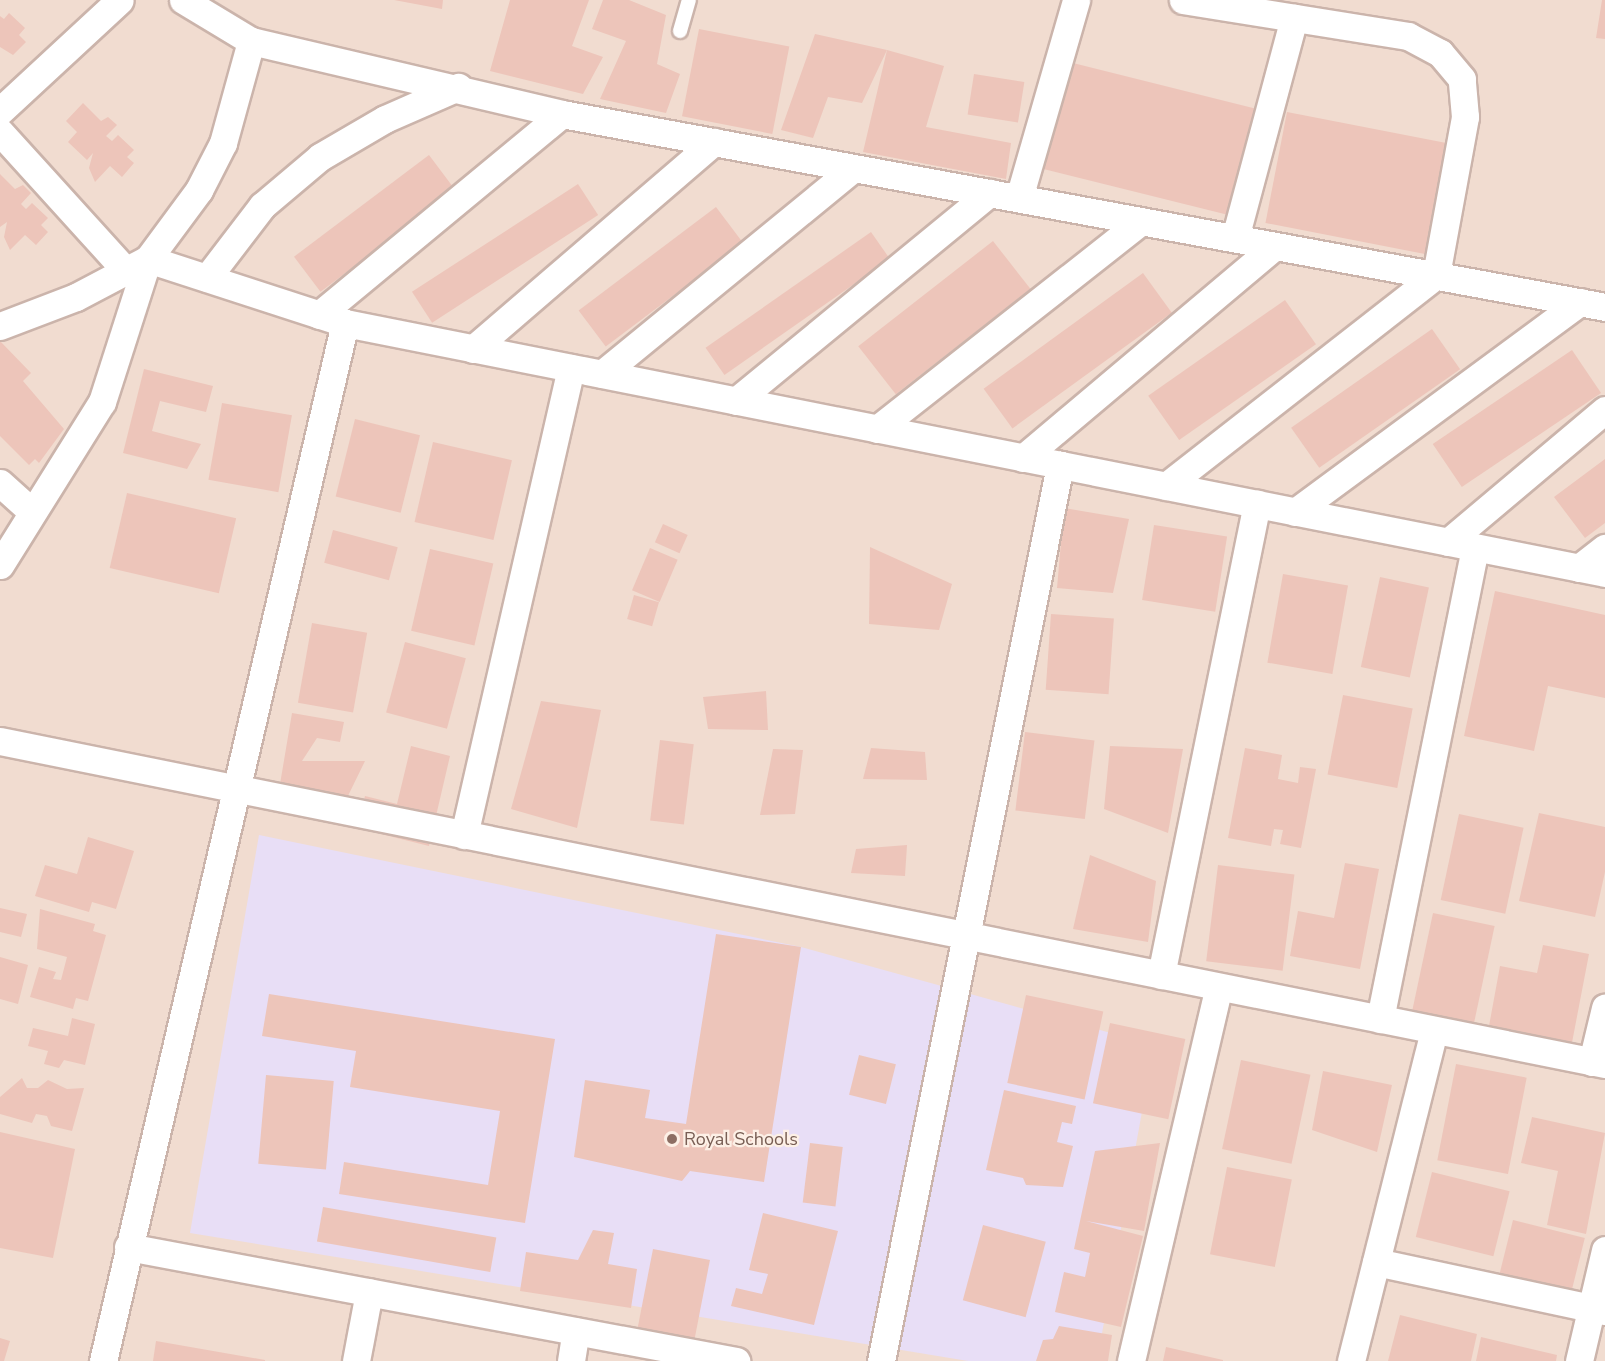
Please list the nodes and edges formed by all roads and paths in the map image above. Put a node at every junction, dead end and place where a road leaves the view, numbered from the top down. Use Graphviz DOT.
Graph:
graph roads {
  1 [pos="120,0"];
  2 [pos="183,0"];
  3 [pos="689,0"];
  4 [pos="1076,0"];
  5 [pos="1183,0"];
  6 [pos="1294,18"];
  7 [pos="680,31"];
  8 [pos="251,41"];
  9 [pos="458,87"];
  10 [pos="0,111"];
  11 [pos="562,114"];
  12 [pos="0,132"];
  13 [pos="714,142"];
  14 [pos="854,168"];
  15 [pos="988,193"];
  16 [pos="1019,198"];
  17 [pos="1141,221"];
  18 [pos="1235,238"];
  19 [pos="1275,246"];
  20 [pos="138,266"];
  21 [pos="1436,276"];
  22 [pos="207,278"];
  23 [pos="1593,305"];
  24 [pos="319,315"];
  25 [pos="345,323"];
  26 [pos="0,326"];
  27 [pos="473,349"];
  28 [pos="571,368"];
  29 [pos="602,374"];
  30 [pos="736,401"];
  31 [pos="1605,410"];
  32 [pos="877,429"];
  33 [pos="1023,458"];
  34 [pos="1060,465"];
  35 [pos="0,483"];
  36 [pos="1166,486"];
  37 [pos="1257,504"];
  38 [pos="30,510"];
  39 [pos="1295,512"];
  40 [pos="1448,542"];
  41 [pos="1475,547"];
  42 [pos="1605,548"];
  43 [pos="0,565"];
  44 [pos="1592,570"];
  45 [pos="0,741"];
  46 [pos="235,789"];
  47 [pos="464,835"];
  48 [pos="968,936"];
  49 [pos="1161,975"];
  50 [pos="1219,987"];
  51 [pos="1605,1008"];
  52 [pos="1380,1019"];
  53 [pos="1434,1030"];
  54 [pos="1599,1063"];
  55 [pos="128,1247"];
  56 [pos="1605,1250"];
  57 [pos="1376,1262"];
  58 [pos="369,1292"];
  59 [pos="1598,1310"];
  60 [pos="576,1331"];
  61 [pos="1355,1360"];
  62 [pos="103,1361"];
  63 [pos="356,1361"];
  64 [pos="571,1361"];
  65 [pos="736,1361"];
  66 [pos="881,1361"];
  67 [pos="1131,1361"];
  68 [pos="1579,1361"];
  1 -- 10 [label="street"];
  2 -- 8 [label="street"];
  3 -- 7 [label="lane"];
  4 -- 16 [label="street"];
  5 -- 6 [label="street"];
  6 -- 18 [label="street"];
  6 -- 21 [label="street"];
  8 -- 9 [label="street"];
  8 -- 20 [label="street"];
  9 -- 11 [label="street"];
  9 -- 22 [label="street"];
  11 -- 13 [label="street"];
  11 -- 24 [label="street"];
  12 -- 20 [label="street"];
  13 -- 14 [label="street"];
  13 -- 27 [label="street"];
  14 -- 15 [label="street"];
  14 -- 29 [label="street"];
  15 -- 16 [label="street"];
  15 -- 30 [label="street"];
  16 -- 17 [label="street"];
  17 -- 18 [label="street"];
  17 -- 32 [label="street"];
  18 -- 19 [label="street"];
  19 -- 21 [label="street"];
  19 -- 33 [label="street"];
  20 -- 22 [label="street"];
  20 -- 26 [label="street"];
  20 -- 38 [label="street"];
  21 -- 23 [label="street"];
  21 -- 36 [label="street"];
  22 -- 24 [label="street"];
  23 -- 39 [label="street"];
  24 -- 25 [label="street"];
  25 -- 27 [label="street"];
  25 -- 46 [label="street"];
  27 -- 28 [label="street"];
  28 -- 29 [label="street"];
  28 -- 47 [label="street"];
  29 -- 30 [label="street"];
  30 -- 32 [label="street"];
  31 -- 40 [label="street"];
  32 -- 33 [label="street"];
  33 -- 34 [label="street"];
  34 -- 36 [label="street"];
  34 -- 48 [label="street"];
  35 -- 38 [label="street"];
  36 -- 37 [label="street"];
  37 -- 39 [label="street"];
  37 -- 49 [label="street"];
  38 -- 43 [label="street"];
  39 -- 40 [label="street"];
  40 -- 41 [label="street"];
  41 -- 44 [label="street"];
  41 -- 52 [label="street"];
  42 -- 44 [label="street"];
  45 -- 46 [label="street"];
  46 -- 47 [label="street"];
  46 -- 55 [label="street"];
  47 -- 48 [label="street"];
  48 -- 49 [label="street"];
  48 -- 66 [label="street"];
  49 -- 50 [label="street"];
  50 -- 52 [label="street"];
  50 -- 67 [label="street"];
  51 -- 54 [label="street"];
  52 -- 53 [label="street"];
  53 -- 54 [label="street"];
  53 -- 57 [label="street"];
  55 -- 58 [label="street"];
  55 -- 62 [label="street"];
  56 -- 59 [label="street"];
  57 -- 59 [label="street"];
  57 -- 61 [label="street"];
  58 -- 60 [label="street"];
  58 -- 63 [label="street"];
  59 -- 68 [label="street"];
  60 -- 64 [label="street"];
  60 -- 65 [label="street"];
}
